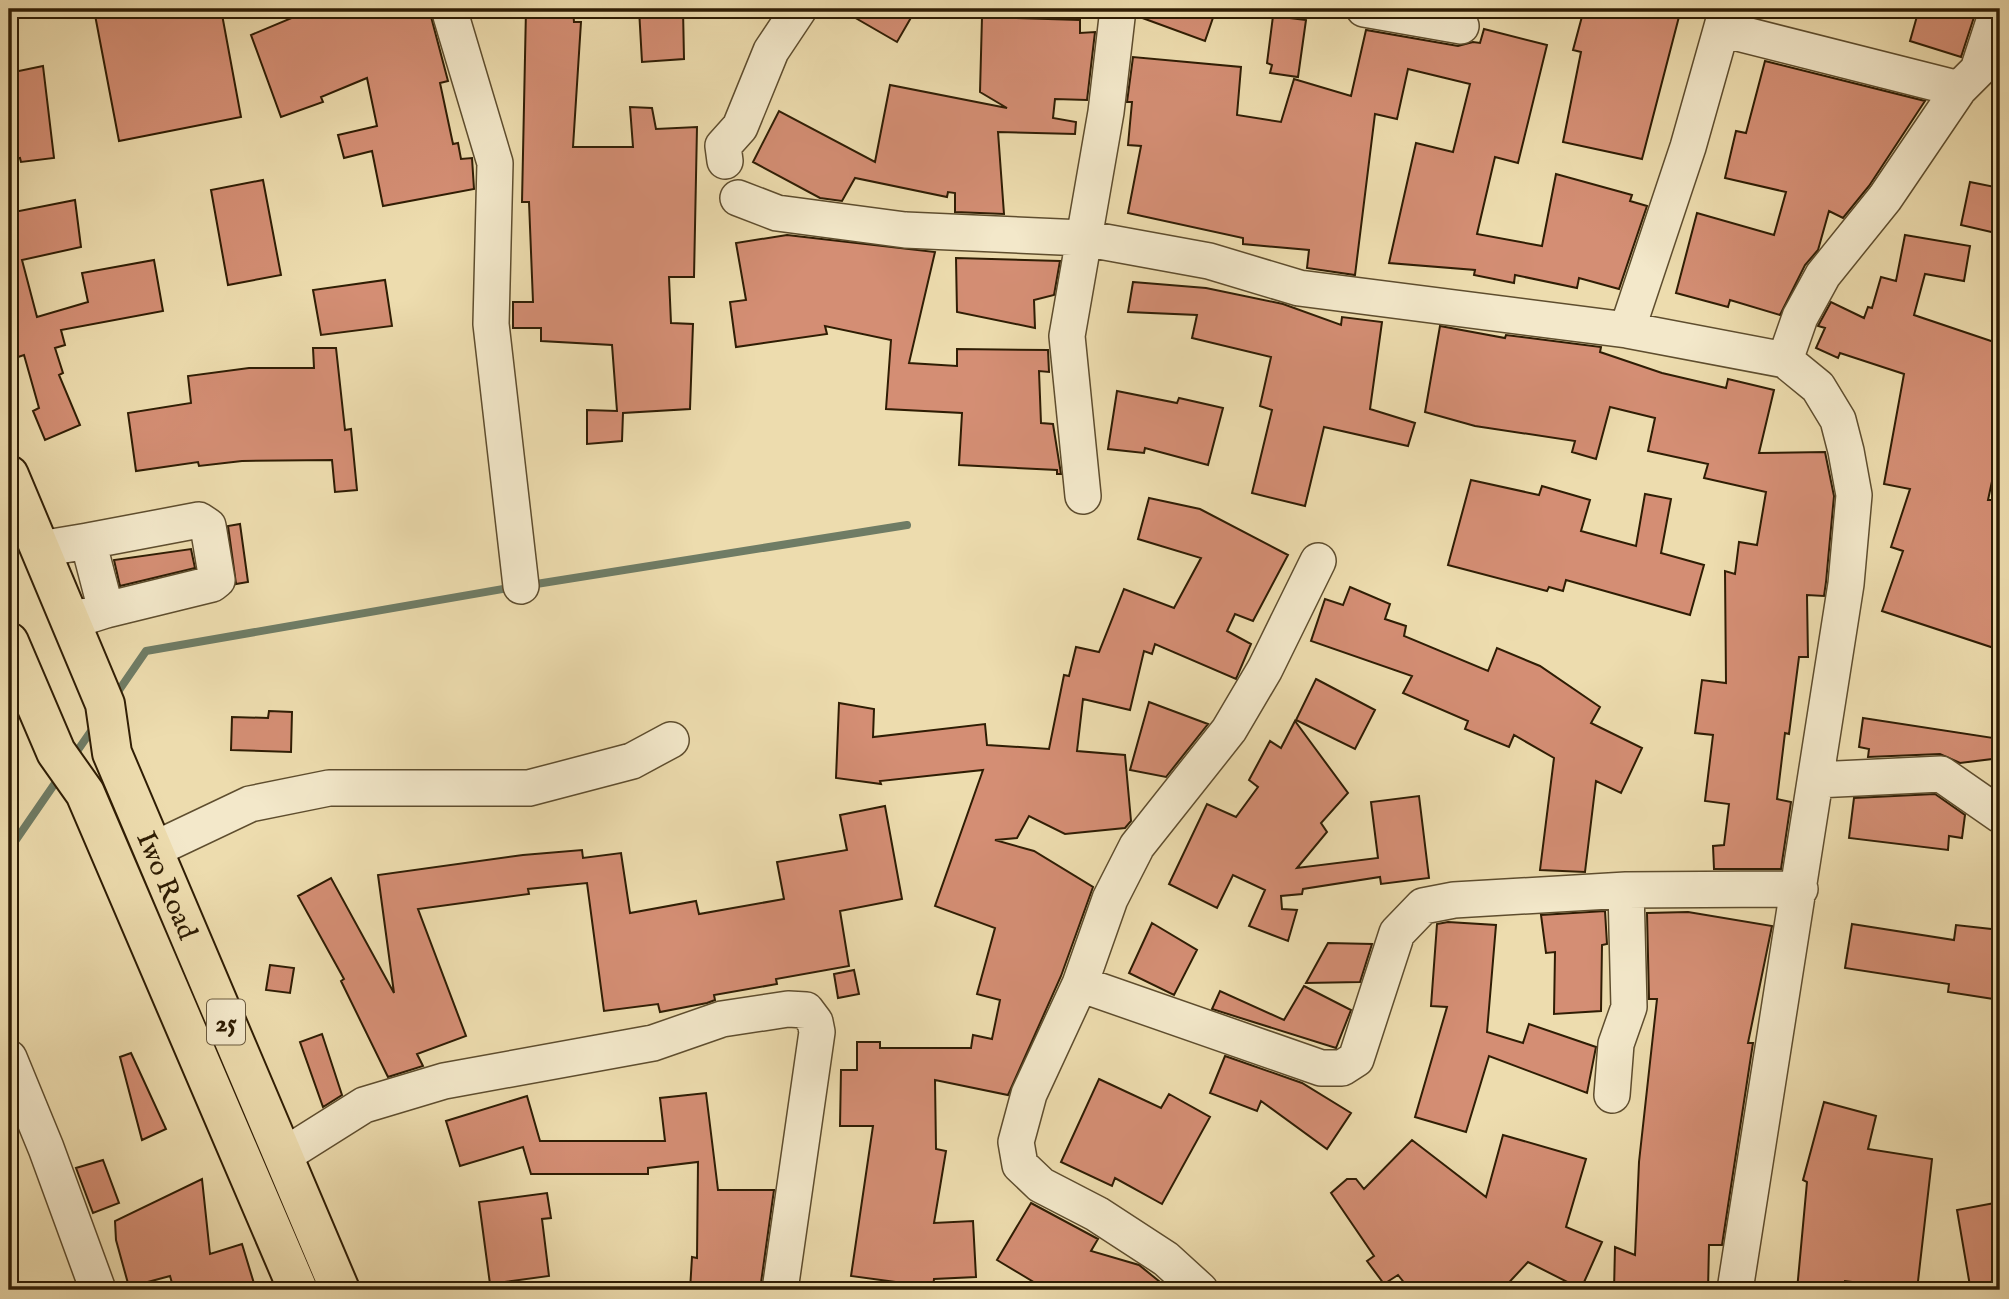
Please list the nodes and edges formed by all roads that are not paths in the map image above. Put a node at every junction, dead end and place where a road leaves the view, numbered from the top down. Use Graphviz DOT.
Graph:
graph roads {
  1 [pos="449,9"];
  2 [pos="799,9"];
  3 [pos="1118,9"];
  4 [pos="1364,9"];
  5 [pos="1998,9"];
  6 [pos="1724,19"];
  7 [pos="1461,26"];
  8 [pos="1959,89"];
  9 [pos="725,161"];
  10 [pos="738,198"];
  11 [pos="1083,238"];
  12 [pos="1627,330"];
  13 [pos="1785,360"];
  14 [pos="9,475"];
  15 [pos="1083,496"];
  16 [pos="88,541"];
  17 [pos="40,549"];
  18 [pos="1318,561"];
  19 [pos="521,586"];
  20 [pos="106,610"];
  21 [pos="71,622"];
  22 [pos="9,642"];
  23 [pos="671,740"];
  24 [pos="1816,780"];
  25 [pos="2000,815"];
  26 [pos="153,850"];
  27 [pos="1800,889"];
  28 [pos="1626,890"];
  29 [pos="1080,984"];
  30 [pos="9,1058"];
  31 [pos="1612,1095"];
  32 [pos="283,1156"];
  33 [pos="98,1290"];
  34 [pos="298,1290"];
  35 [pos="340,1290"];
  36 [pos="780,1290"];
  37 [pos="1200,1290"];
  38 [pos="1735,1290"];
  1 -- 19 [label="street"];
  2 -- 9 [label="street"];
  3 -- 11 [label="street"];
  4 -- 7 [label="street"];
  5 -- 8 [label="street"];
  6 -- 8 [label="street"];
  6 -- 12 [label="street"];
  8 -- 13 [label="street"];
  10 -- 11 [label="street"];
  11 -- 12 [label="street"];
  11 -- 15 [label="street"];
  12 -- 13 [label="street"];
  13 -- 24 [label="street"];
  14 -- 17 [label="main road, Iwo Road / 25"];
  16 -- 17 [label="street"];
  16 -- 20 [label="street"];
  16 -- 20 [label="street"];
  17 -- 21 [label="main road, Iwo Road / 25"];
  18 -- 29 [label="street"];
  20 -- 21 [label="street"];
  21 -- 26 [label="main road, Iwo Road / 25"];
  22 -- 34 [label="main road, Iwo Road"];
  23 -- 26 [label="street"];
  24 -- 25 [label="street"];
  24 -- 27 [label="street"];
  26 -- 32 [label="main road, Iwo Road / 25"];
  27 -- 28 [label="street"];
  27 -- 38 [label="street"];
  28 -- 29 [label="street"];
  28 -- 31 [label="street"];
  29 -- 37 [label="street"];
  30 -- 33 [label="street"];
  32 -- 35 [label="main road, Iwo Road / 25"];
  32 -- 36 [label="street"];
}
